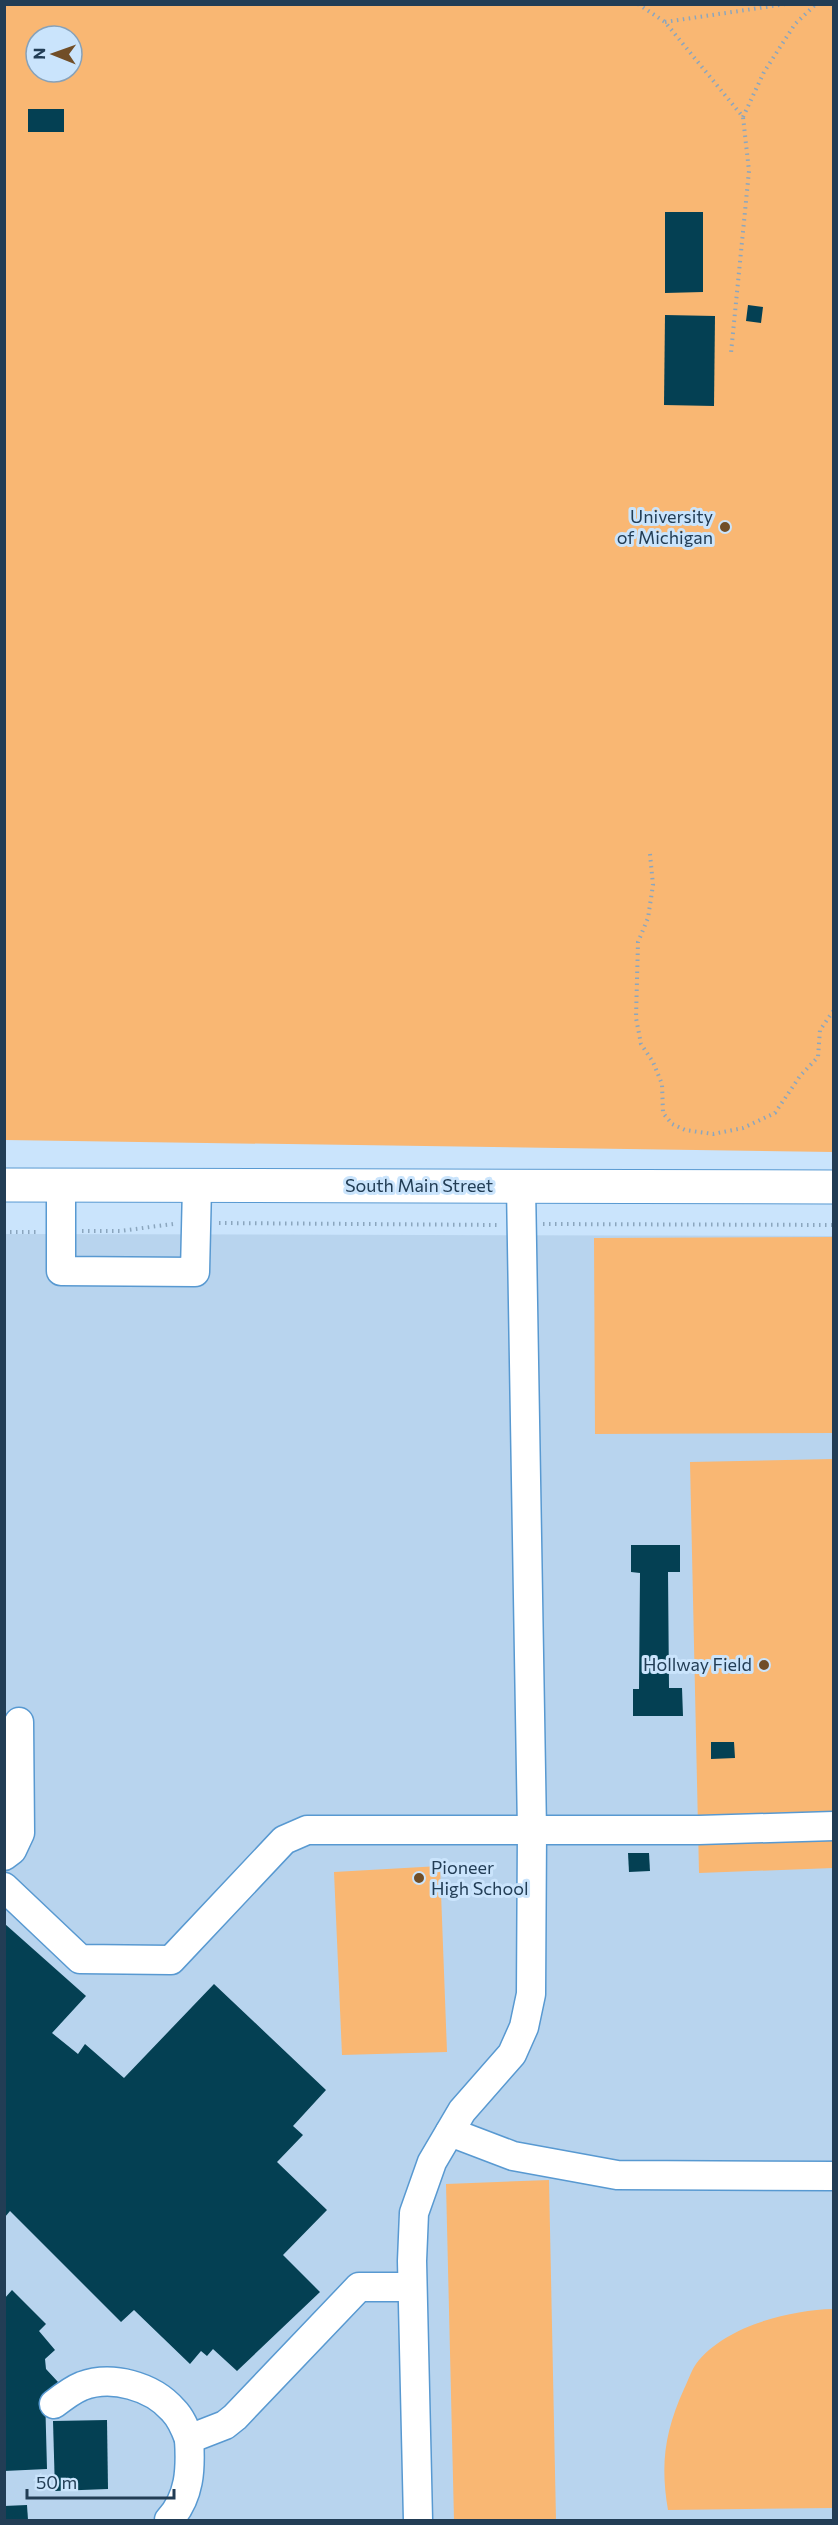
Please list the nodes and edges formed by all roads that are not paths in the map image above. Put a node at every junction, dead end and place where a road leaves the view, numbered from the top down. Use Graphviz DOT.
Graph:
graph roads {
  1 [pos="4,1185"];
  2 [pos="61,1186"];
  3 [pos="196,1186"];
  4 [pos="521,1186"];
  5 [pos="834,1187"];
  6 [pos="20,1722"];
  7 [pos="834,1826"];
  8 [pos="532,1831"];
  9 [pos="4,1856"];
  10 [pos="4,1887"];
  11 [pos="450,2132"];
  12 [pos="834,2176"];
  13 [pos="412,2287"];
  14 [pos="54,2404"];
  15 [pos="189,2439"];
  16 [pos="169,2520"];
  17 [pos="418,2520"];
  1 -- 2 [label="main road, South Main Street"];
  2 -- 3 [label="main road, South Main Street"];
  2 -- 3 [label="lane"];
  3 -- 4 [label="main road, South Main Street"];
  4 -- 5 [label="main road, South Main Street"];
  4 -- 8 [label="lane"];
  6 -- 9 [label="lane"];
  7 -- 8 [label="lane"];
  8 -- 10 [label="lane"];
  8 -- 11 [label="lane"];
  11 -- 12 [label="lane"];
  11 -- 13 [label="lane"];
  13 -- 15 [label="lane"];
  13 -- 17 [label="lane"];
  14 -- 15 [label="lane"];
  15 -- 16 [label="lane"];
}
